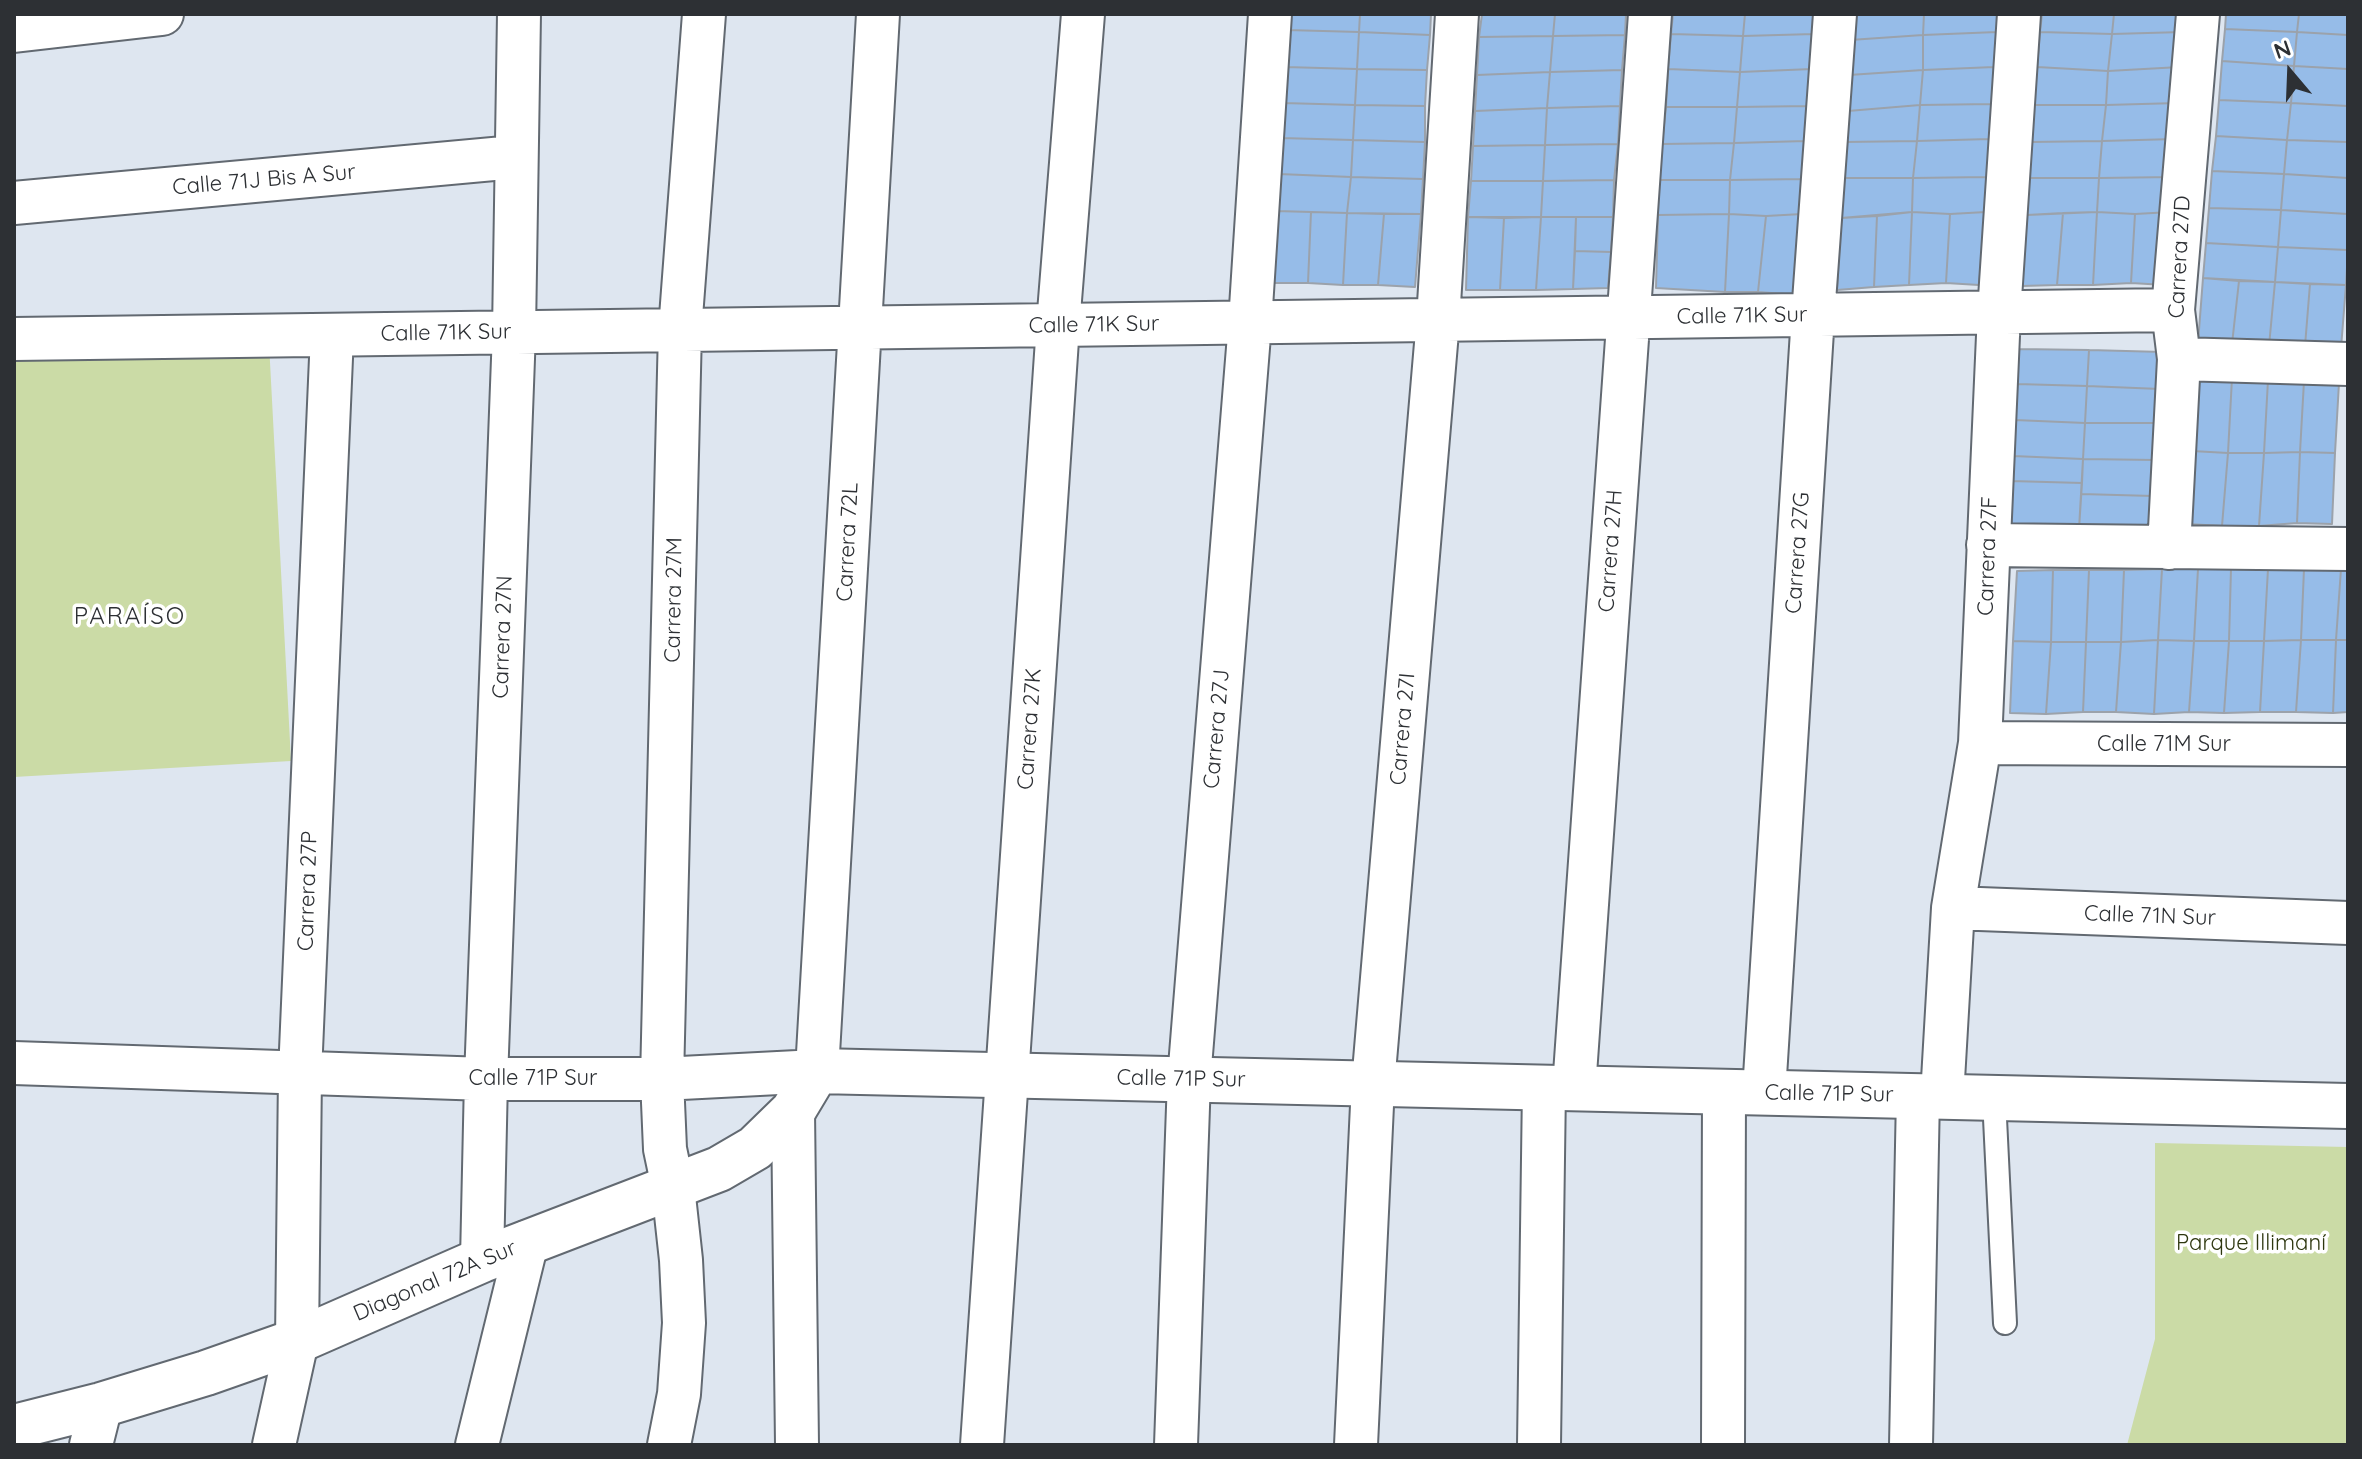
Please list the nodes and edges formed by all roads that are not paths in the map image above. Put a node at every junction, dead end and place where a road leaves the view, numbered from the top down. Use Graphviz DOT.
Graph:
graph roads {
  1 [pos="162,14"];
  2 [pos="519,14"];
  3 [pos="704,14"];
  4 [pos="878,14"];
  5 [pos="1083,14"];
  6 [pos="1270,14"];
  7 [pos="1457,14"];
  8 [pos="1650,14"];
  9 [pos="1835,14"];
  10 [pos="2019,14"];
  11 [pos="2198,14"];
  12 [pos="36,23"];
  13 [pos="515,157"];
  14 [pos="14,203"];
  15 [pos="2173,310"];
  16 [pos="1999,313"];
  17 [pos="1813,315"];
  18 [pos="1627,318"];
  19 [pos="1438,320"];
  20 [pos="1250,323"];
  21 [pos="1058,325"];
  22 [pos="860,327"];
  23 [pos="680,330"];
  24 [pos="514,332"];
  25 [pos="332,335"];
  26 [pos="14,339"];
  27 [pos="2179,359"];
  28 [pos="2348,364"];
  29 [pos="1988,545"];
  30 [pos="2169,548"];
  31 [pos="2348,549"];
  32 [pos="1980,743"];
  33 [pos="2348,745"];
  34 [pos="1953,908"];
  35 [pos="2348,923"];
  36 [pos="14,1063"];
  37 [pos="817,1071"];
  38 [pos="300,1073"];
  39 [pos="1007,1075"];
  40 [pos="486,1079"];
  41 [pos="662,1079"];
  42 [pos="1189,1079"];
  43 [pos="1373,1084"];
  44 [pos="1559,1088"];
  45 [pos="1744,1092"];
  46 [pos="1930,1096"];
  47 [pos="1994,1098"];
  48 [pos="2348,1106"];
  49 [pos="793,1111"];
  50 [pos="673,1187"];
  51 [pos="527,1242"];
  52 [pos="482,1260"];
  53 [pos="2005,1323"];
  54 [pos="297,1341"];
  55 [pos="96,1425"];
  56 [pos="14,1427"];
  57 [pos="274,1445"];
  58 [pos="477,1445"];
  59 [pos="669,1445"];
  60 [pos="797,1445"];
  61 [pos="982,1445"];
  62 [pos="1176,1445"];
  63 [pos="1356,1445"];
  64 [pos="1539,1445"];
  65 [pos="1723,1445"];
  66 [pos="1911,1445"];
  1 -- 12 [label="street"];
  2 -- 13 [label="street, Carrera 27N"];
  3 -- 23 [label="street, Carrera 27M"];
  4 -- 22 [label="street, Carrera 72L"];
  5 -- 21 [label="street, Carrera 27K"];
  6 -- 20 [label="street, Carrera 27J"];
  7 -- 19 [label="street, Carrera 27I"];
  8 -- 18 [label="street, Carrera 27H"];
  9 -- 17 [label="street, Carrera 27G"];
  10 -- 16 [label="street, Carrera 27F"];
  11 -- 15 [label="street, Carrera 27D"];
  13 -- 14 [label="street, Calle 71J Bis A Sur"];
  13 -- 24 [label="street, Carrera 27N"];
  15 -- 16 [label="street, Calle 71K Sur"];
  15 -- 27 [label="street, Carrera 27D"];
  16 -- 17 [label="street, Calle 71K Sur"];
  16 -- 29 [label="street, Carrera 27F"];
  17 -- 18 [label="street, Calle 71K Sur"];
  17 -- 45 [label="street, Carrera 27G"];
  18 -- 19 [label="street, Calle 71K Sur"];
  18 -- 44 [label="street, Carrera 27H"];
  19 -- 20 [label="street, Calle 71K Sur"];
  19 -- 43 [label="street, Carrera 27I"];
  20 -- 21 [label="street, Calle 71K Sur"];
  20 -- 42 [label="street, Carrera 27J"];
  21 -- 22 [label="street, Calle 71K Sur"];
  21 -- 39 [label="street, Carrera 27K"];
  22 -- 23 [label="street, Calle 71K Sur"];
  22 -- 37 [label="street, Carrera 72L"];
  23 -- 24 [label="street, Calle 71K Sur"];
  23 -- 41 [label="street, Carrera 27M"];
  24 -- 25 [label="street, Calle 71K Sur"];
  24 -- 40 [label="street, Carrera 27N"];
  25 -- 26 [label="street, Calle 71K Sur"];
  25 -- 38 [label="street, Carrera 27P"];
  27 -- 28 [label="street"];
  27 -- 30 [label="street, Carrera 27D"];
  29 -- 30 [label="street"];
  29 -- 32 [label="street, Carrera 27F"];
  30 -- 31 [label="street"];
  32 -- 33 [label="street, Calle 71M Sur"];
  32 -- 34 [label="street, Carrera 27F"];
  34 -- 35 [label="street, Calle 71N Sur"];
  34 -- 46 [label="street, Carrera 27F"];
  36 -- 38 [label="street, Calle 71P Sur"];
  37 -- 39 [label="street, Calle 71P Sur"];
  37 -- 41 [label="street, Calle 71P Sur"];
  37 -- 49 [label="street, Diagonal 72A Sur"];
  38 -- 40 [label="street, Calle 71P Sur"];
  38 -- 54 [label="street, Carrera 27P"];
  39 -- 42 [label="street, Calle 71P Sur"];
  39 -- 61 [label="street, Carrera 27K"];
  40 -- 41 [label="street, Calle 71P Sur"];
  40 -- 52 [label="street, Carrera 27N"];
  41 -- 50 [label="street, Carrera 27M"];
  42 -- 43 [label="street, Calle 71P Sur"];
  42 -- 62 [label="street, Carrera 27J"];
  43 -- 44 [label="street, Calle 71P Sur"];
  43 -- 63 [label="street, Carrera 27I"];
  44 -- 45 [label="street, Calle 71P Sur"];
  44 -- 64 [label="street, Carrera 27H"];
  45 -- 46 [label="street, Calle 71P Sur"];
  45 -- 65 [label="street, Carrera 27G"];
  46 -- 47 [label="street, Calle 71P Sur"];
  46 -- 66 [label="street, Carrera 27F"];
  47 -- 48 [label="street, Calle 71P Sur"];
  47 -- 53 [label="lane"];
  49 -- 50 [label="street, Diagonal 72A Sur"];
  49 -- 60 [label="street"];
  50 -- 51 [label="street, Diagonal 72A Sur"];
  50 -- 59 [label="street, Carrera 27M"];
  51 -- 52 [label="street, Diagonal 72A Sur"];
  51 -- 58 [label="street"];
  52 -- 54 [label="street, Diagonal 72A Sur"];
  54 -- 55 [label="street, Diagonal 72A Sur"];
  54 -- 57 [label="street, Carrera 27P"];
  55 -- 56 [label="street, Diagonal 72A Sur"];
}
